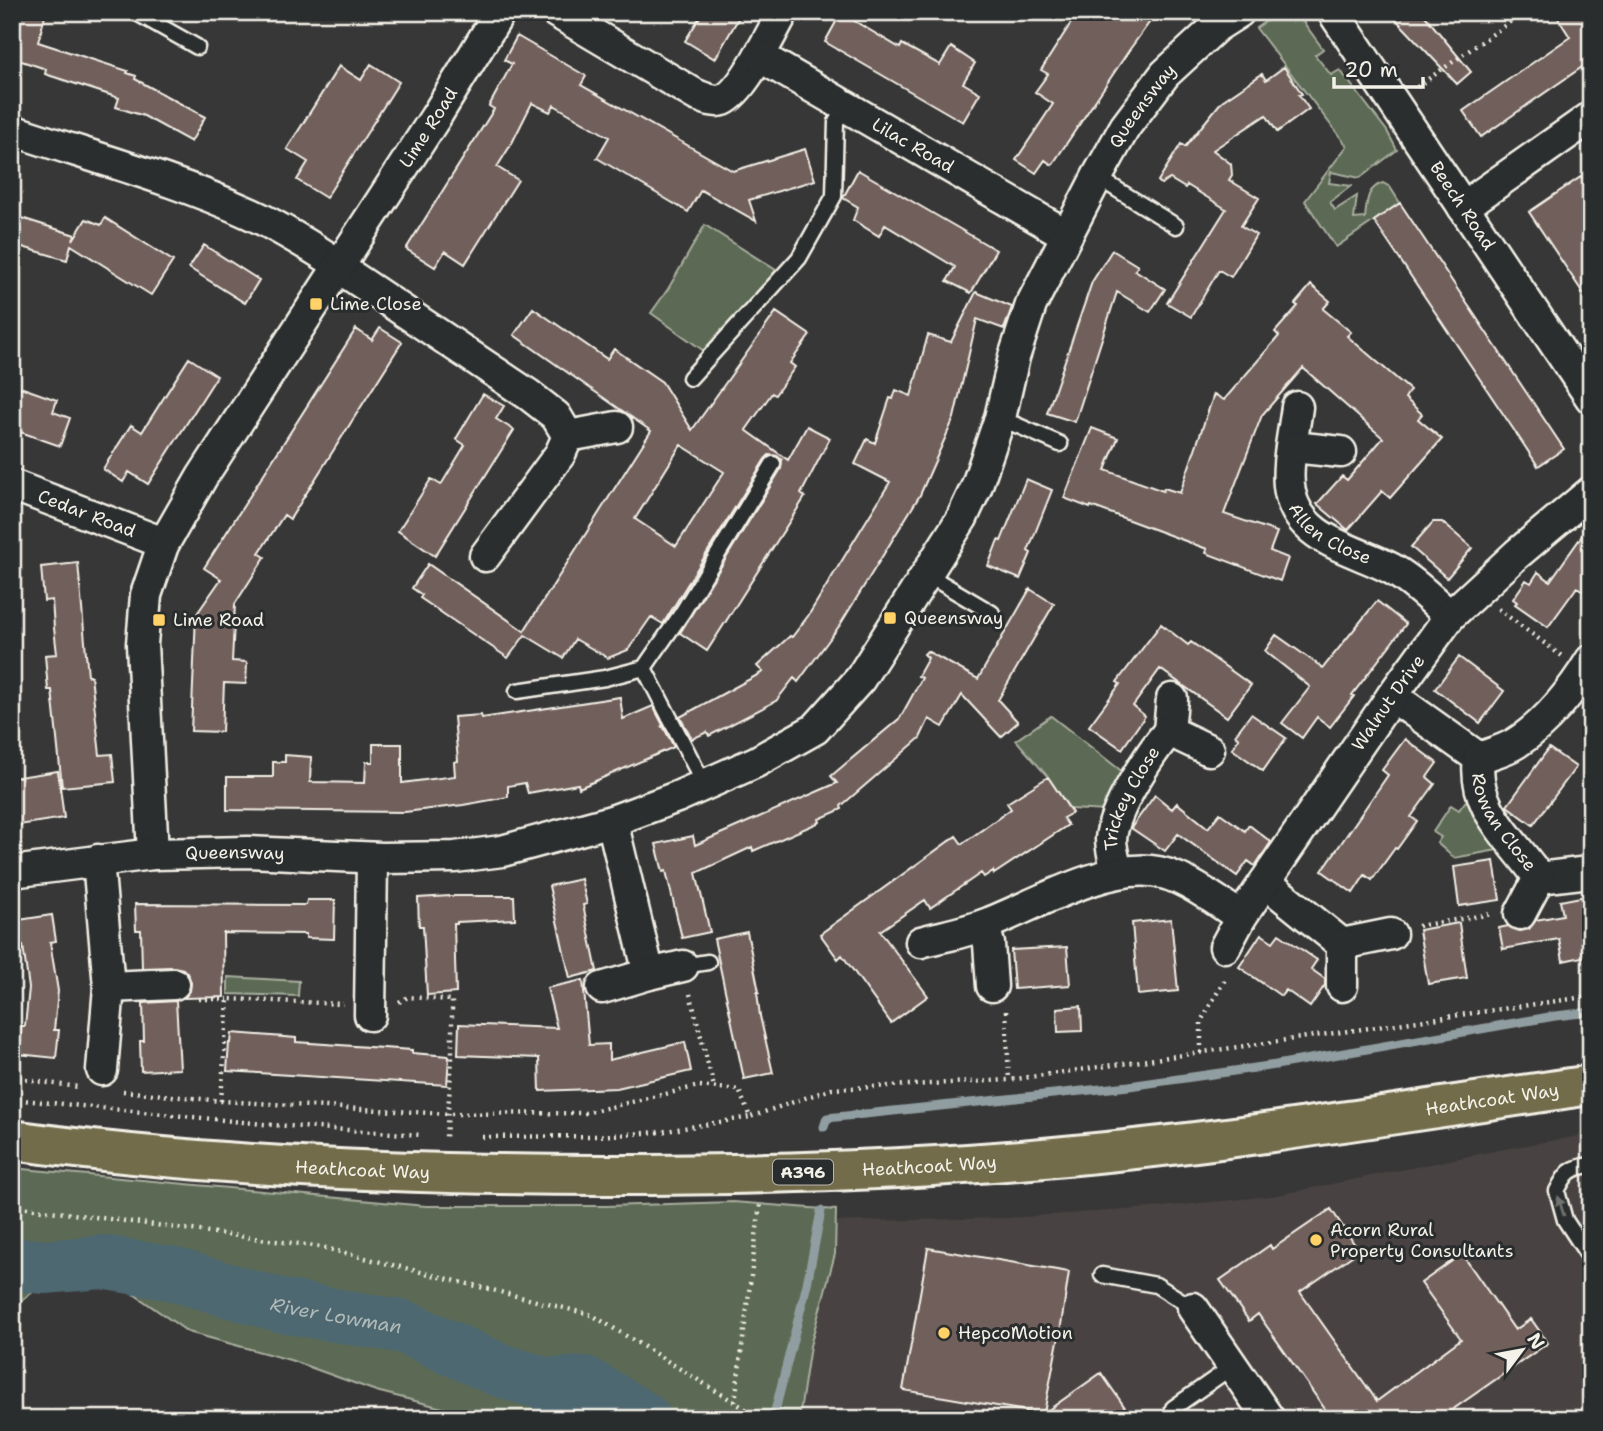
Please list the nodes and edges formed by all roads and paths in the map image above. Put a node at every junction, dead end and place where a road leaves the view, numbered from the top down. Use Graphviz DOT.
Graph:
graph roads {
  1 [pos="135,12"];
  2 [pos="500,12"];
  3 [pos="556,12"];
  4 [pos="783,12"];
  5 [pos="1239,12"];
  6 [pos="1333,12"];
  7 [pos="1524,12"];
  8 [pos="197,47"];
  9 [pos="759,55"];
  10 [pos="1394,104"];
  11 [pos="845,107"];
  12 [pos="1591,117"];
  13 [pos="12,130"];
  14 [pos="1097,177"];
  15 [pos="1462,207"];
  16 [pos="1176,226"];
  17 [pos="1067,235"];
  18 [pos="339,266"];
  19 [pos="690,378"];
  20 [pos="1591,398"];
  21 [pos="1297,407"];
  22 [pos="1000,418"];
  23 [pos="617,427"];
  24 [pos="568,436"];
  25 [pos="1060,444"];
  26 [pos="1293,447"];
  27 [pos="1341,452"];
  28 [pos="773,464"];
  29 [pos="12,485"];
  30 [pos="1591,492"];
  31 [pos="163,545"];
  32 [pos="485,556"];
  33 [pos="926,573"];
  34 [pos="1480,587"];
  35 [pos="992,613"];
  36 [pos="1450,616"];
  37 [pos="1587,666"];
  38 [pos="644,668"];
  39 [pos="517,691"];
  40 [pos="1392,696"];
  41 [pos="1172,699"];
  42 [pos="1169,731"];
  43 [pos="1209,750"];
  44 [pos="1479,758"];
  45 [pos="704,784"];
  46 [pos="612,821"];
  47 [pos="153,854"];
  48 [pos="372,858"];
  49 [pos="98,860"];
  50 [pos="12,872"];
  51 [pos="1117,872"];
  52 [pos="1589,872"];
  53 [pos="1539,877"];
  54 [pos="1265,882"];
  55 [pos="1520,914"];
  56 [pos="1241,917"];
  57 [pos="984,925"];
  58 [pos="1391,934"];
  59 [pos="921,942"];
  60 [pos="1342,944"];
  61 [pos="1225,947"];
  62 [pos="695,964"];
  63 [pos="649,974"];
  64 [pos="174,984"];
  65 [pos="992,986"];
  66 [pos="1342,986"];
  67 [pos="109,987"];
  68 [pos="603,988"];
  69 [pos="1591,996"];
  70 [pos="370,1015"];
  71 [pos="1201,1053"];
  72 [pos="12,1078"];
  73 [pos="105,1079"];
  74 [pos="1009,1080"];
  75 [pos="1591,1085"];
  76 [pos="714,1087"];
  77 [pos="12,1099"];
  78 [pos="221,1101"];
  79 [pos="449,1114"];
  80 [pos="750,1117"];
  81 [pos="446,1137"];
  82 [pos="460,1137"];
  83 [pos="473,1137"];
  84 [pos="12,1140"];
  85 [pos="1591,1165"];
  86 [pos="763,1174"];
  87 [pos="12,1206"];
  88 [pos="1591,1260"];
  89 [pos="1102,1275"];
  90 [pos="1193,1308"];
  91 [pos="1233,1366"];
  92 [pos="735,1402"];
  93 [pos="1173,1408"];
  94 [pos="761,1418"];
  95 [pos="1269,1419"];
  1 -- 8 [label="lane"];
  2 -- 18 [label="street, Lime Road"];
  3 -- 9 [label="street"];
  4 -- 9 [label="street"];
  5 -- 14 [label="street, Queensway"];
  6 -- 10 [label="street, Beech Road"];
  7 -- 10 [label="path"];
  9 -- 11 [label="street, Lilac Road"];
  10 -- 15 [label="street, Beech Road"];
  11 -- 17 [label="street, Lilac Road"];
  11 -- 19 [label="lane"];
  12 -- 15 [label="street"];
  13 -- 18 [label="street"];
  14 -- 16 [label="lane"];
  14 -- 17 [label="street, Queensway"];
  15 -- 20 [label="street, Beech Road"];
  17 -- 22 [label="street, Queensway"];
  18 -- 24 [label="street"];
  18 -- 31 [label="street, Lime Road"];
  21 -- 26 [label="street, Allen Close"];
  22 -- 25 [label="lane"];
  22 -- 33 [label="street, Queensway"];
  23 -- 24 [label="street"];
  24 -- 32 [label="street"];
  26 -- 27 [label="street"];
  26 -- 36 [label="street, Allen Close"];
  28 -- 38 [label="lane"];
  29 -- 31 [label="street, Cedar Road"];
  30 -- 34 [label="street, Walnut Drive"];
  31 -- 47 [label="street, Lime Road"];
  33 -- 35 [label="lane"];
  33 -- 45 [label="street, Queensway"];
  34 -- 36 [label="street, Walnut Drive"];
  34 -- 37 [label="path"];
  36 -- 40 [label="street, Walnut Drive"];
  37 -- 44 [label="street, Rowan Close"];
  38 -- 39 [label="lane"];
  38 -- 45 [label="lane"];
  40 -- 44 [label="street, Rowan Close"];
  40 -- 54 [label="street, Walnut Drive"];
  41 -- 42 [label="street, Trickey Close"];
  42 -- 43 [label="street, Trickey Close"];
  42 -- 51 [label="street, Trickey Close"];
  44 -- 53 [label="street, Rowan Close"];
  45 -- 46 [label="street, Queensway"];
  46 -- 48 [label="street, Queensway"];
  46 -- 63 [label="street"];
  47 -- 48 [label="street, Queensway"];
  47 -- 49 [label="street, Queensway"];
  48 -- 70 [label="street"];
  49 -- 50 [label="street, Queensway"];
  49 -- 67 [label="street"];
  51 -- 56 [label="street, Trickey Close"];
  51 -- 57 [label="street, Trickey Close"];
  52 -- 53 [label="street, Rowan Close"];
  53 -- 55 [label="street"];
  54 -- 56 [label="street, Walnut Drive"];
  54 -- 60 [label="street"];
  55 -- 58 [label="path"];
  56 -- 61 [label="street, Walnut Drive"];
  57 -- 59 [label="street, Trickey Close"];
  57 -- 65 [label="street"];
  58 -- 60 [label="street"];
  60 -- 66 [label="street"];
  61 -- 71 [label="path"];
  62 -- 63 [label="street"];
  62 -- 76 [label="path"];
  63 -- 68 [label="street"];
  64 -- 67 [label="street"];
  65 -- 74 [label="path"];
  67 -- 73 [label="street"];
  69 -- 71 [label="path"];
  70 -- 78 [label="path"];
  70 -- 79 [label="path"];
  71 -- 74 [label="path"];
  72 -- 73 [label="path"];
  73 -- 78 [label="path"];
  74 -- 80 [label="path"];
  75 -- 86 [label="main road, Heathcoat Way / A396"];
  76 -- 79 [label="path"];
  76 -- 80 [label="path"];
  77 -- 81 [label="path"];
  78 -- 79 [label="path"];
  79 -- 81 [label="path"];
  80 -- 83 [label="path"];
  81 -- 82 [label="path"];
  84 -- 86 [label="main road, Heathcoat Way / A396"];
  88 -- 85 [label="lane, one-way"];
  86 -- 92 [label="path"];
  87 -- 92 [label="path"];
  89 -- 90 [label="lane"];
  90 -- 91 [label="street"];
  91 -- 93 [label="lane"];
  91 -- 95 [label="street"];
  92 -- 94 [label="path"];
}
